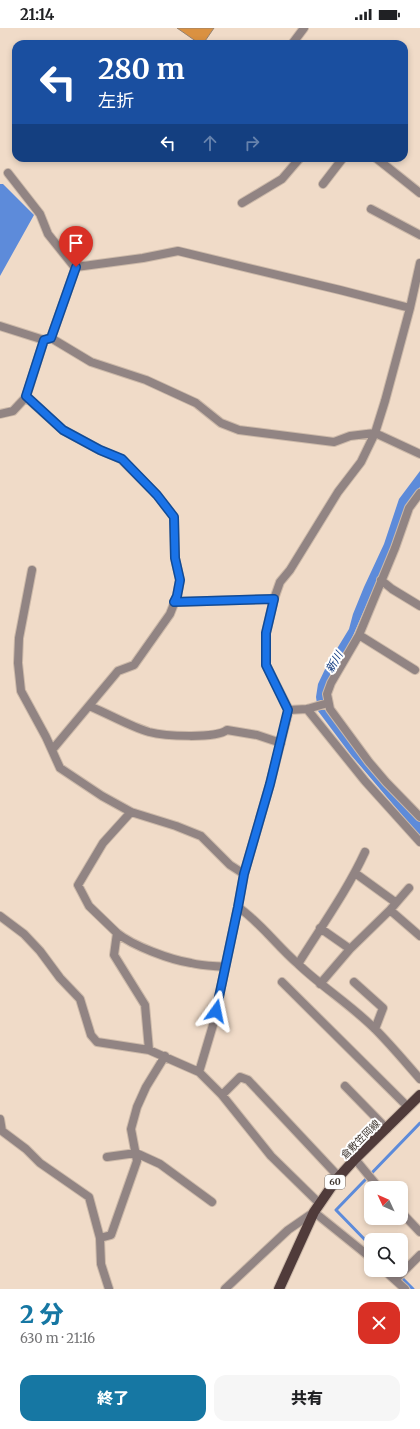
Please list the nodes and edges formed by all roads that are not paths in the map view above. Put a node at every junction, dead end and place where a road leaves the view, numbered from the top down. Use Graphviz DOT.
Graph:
graph roads {
  1 [pos="304,28"];
  2 [pos="295,40"];
  3 [pos="297,162"];
  4 [pos="340,162"];
  5 [pos="381,162"];
  6 [pos="8,173"];
  7 [pos="323,184"];
  8 [pos="420,193"];
  9 [pos="242,202"];
  10 [pos="371,209"];
  11 [pos="420,235"];
  12 [pos="420,263"];
  13 [pos="76,269"];
  14 [pos="417,290"];
  15 [pos="410,308"];
  16 [pos="0,326"];
  17 [pos="48,339"];
  18 [pos="26,396"];
  19 [pos="0,414"];
  20 [pos="375,434"];
  21 [pos="420,454"];
  22 [pos="420,493"];
  23 [pos="32,570"];
  24 [pos="381,580"];
  25 [pos="274,599"];
  26 [pos="174,602"];
  27 [pos="420,606"];
  28 [pos="359,635"];
  29 [pos="415,670"];
  30 [pos="328,703"];
  31 [pos="90,706"];
  32 [pos="308,709"];
  33 [pos="288,710"];
  34 [pos="281,743"];
  35 [pos="52,750"];
  36 [pos="131,812"];
  37 [pos="420,817"];
  38 [pos="420,842"];
  39 [pos="365,852"];
  40 [pos="355,873"];
  41 [pos="244,874"];
  42 [pos="409,888"];
  43 [pos="395,902"];
  44 [pos="238,907"];
  45 [pos="390,910"];
  46 [pos="0,916"];
  47 [pos="320,928"];
  48 [pos="117,933"];
  49 [pos="420,936"];
  50 [pos="350,949"];
  51 [pos="298,964"];
  52 [pos="225,967"];
  53 [pos="282,982"];
  54 [pos="354,982"];
  55 [pos="320,984"];
  56 [pos="375,1029"];
  57 [pos="149,1050"];
  58 [pos="165,1056"];
  59 [pos="199,1072"];
  60 [pos="420,1079"];
  61 [pos="345,1086"];
  62 [pos="222,1095"];
  63 [pos="420,1095"];
  64 [pos="408,1107"];
  65 [pos="0,1119"];
  66 [pos="387,1129"];
  67 [pos="136,1153"];
  68 [pos="107,1157"];
  69 [pos="355,1159"];
  70 [pos="339,1177"];
  71 [pos="373,1181"];
  72 [pos="212,1202"];
  73 [pos="320,1204"];
  74 [pos="314,1212"];
  75 [pos="408,1219"];
  76 [pos="420,1232"];
  77 [pos="100,1238"];
  78 [pos="364,1252"];
  79 [pos="420,1255"];
  80 [pos="393,1277"];
  81 [pos="396,1279"];
  82 [pos="109,1289"];
  83 [pos="225,1289"];
  84 [pos="279,1289"];
  85 [pos="404,1289"];
  1 -- 2 [label="street"];
  3 -- 9 [label="street"];
  4 -- 7 [label="street"];
  5 -- 8 [label="street"];
  6 -- 13 [label="street"];
  10 -- 11 [label="street"];
  12 -- 14 [label="street"];
  13 -- 15 [label="street"];
  13 -- 17 [label="street"];
  14 -- 15 [label="street"];
  15 -- 20 [label="street"];
  16 -- 17 [label="street"];
  17 -- 18 [label="street"];
  17 -- 20 [label="street"];
  18 -- 19 [label="street"];
  18 -- 26 [label="street"];
  20 -- 21 [label="street"];
  20 -- 25 [label="street"];
  22 -- 24 [label="street"];
  23 -- 35 [label="street"];
  24 -- 27 [label="street"];
  24 -- 28 [label="street"];
  25 -- 26 [label="street"];
  25 -- 33 [label="street"];
  26 -- 31 [label="street"];
  28 -- 29 [label="street"];
  28 -- 30 [label="street"];
  30 -- 32 [label="street"];
  30 -- 37 [label="street"];
  31 -- 34 [label="street"];
  31 -- 35 [label="street"];
  32 -- 33 [label="street"];
  32 -- 38 [label="street"];
  33 -- 34 [label="street"];
  34 -- 41 [label="street"];
  35 -- 36 [label="street"];
  36 -- 41 [label="street"];
  36 -- 48 [label="street"];
  39 -- 40 [label="street"];
  40 -- 43 [label="street"];
  40 -- 47 [label="street"];
  41 -- 44 [label="street"];
  42 -- 43 [label="street"];
  43 -- 45 [label="street"];
  44 -- 51 [label="street"];
  44 -- 52 [label="street"];
  45 -- 49 [label="street"];
  45 -- 50 [label="street"];
  46 -- 57 [label="street"];
  47 -- 50 [label="street"];
  47 -- 51 [label="street"];
  48 -- 52 [label="street"];
  48 -- 57 [label="street"];
  50 -- 55 [label="street"];
  51 -- 55 [label="street"];
  52 -- 59 [label="street"];
  53 -- 64 [label="street"];
  54 -- 56 [label="street"];
  55 -- 56 [label="street"];
  56 -- 60 [label="street"];
  57 -- 58 [label="street"];
  58 -- 59 [label="street"];
  58 -- 67 [label="street"];
  59 -- 62 [label="street"];
  61 -- 66 [label="street"];
  62 -- 70 [label="street"];
  62 -- 73 [label="street"];
  63 -- 64 [label="main road, 倉敷笠岡線 / 60"];
  64 -- 66 [label="main road, 倉敷笠岡線 / 60"];
  65 -- 77 [label="street"];
  66 -- 69 [label="main road, 倉敷笠岡線 / 60"];
  67 -- 68 [label="street"];
  67 -- 72 [label="street"];
  67 -- 77 [label="street"];
  69 -- 70 [label="main road, 倉敷笠岡線 / 60"];
  69 -- 71 [label="street"];
  70 -- 73 [label="main road, 倉敷笠岡線 / 60"];
  73 -- 74 [label="main road, 倉敷笠岡線 / 60"];
  74 -- 78 [label="street"];
  74 -- 83 [label="street"];
  74 -- 84 [label="main road, 倉敷笠岡線 / 60"];
  75 -- 76 [label="street"];
  77 -- 82 [label="street"];
  79 -- 81 [label="street"];
  80 -- 81 [label="street"];
  81 -- 85 [label="street"];
}
